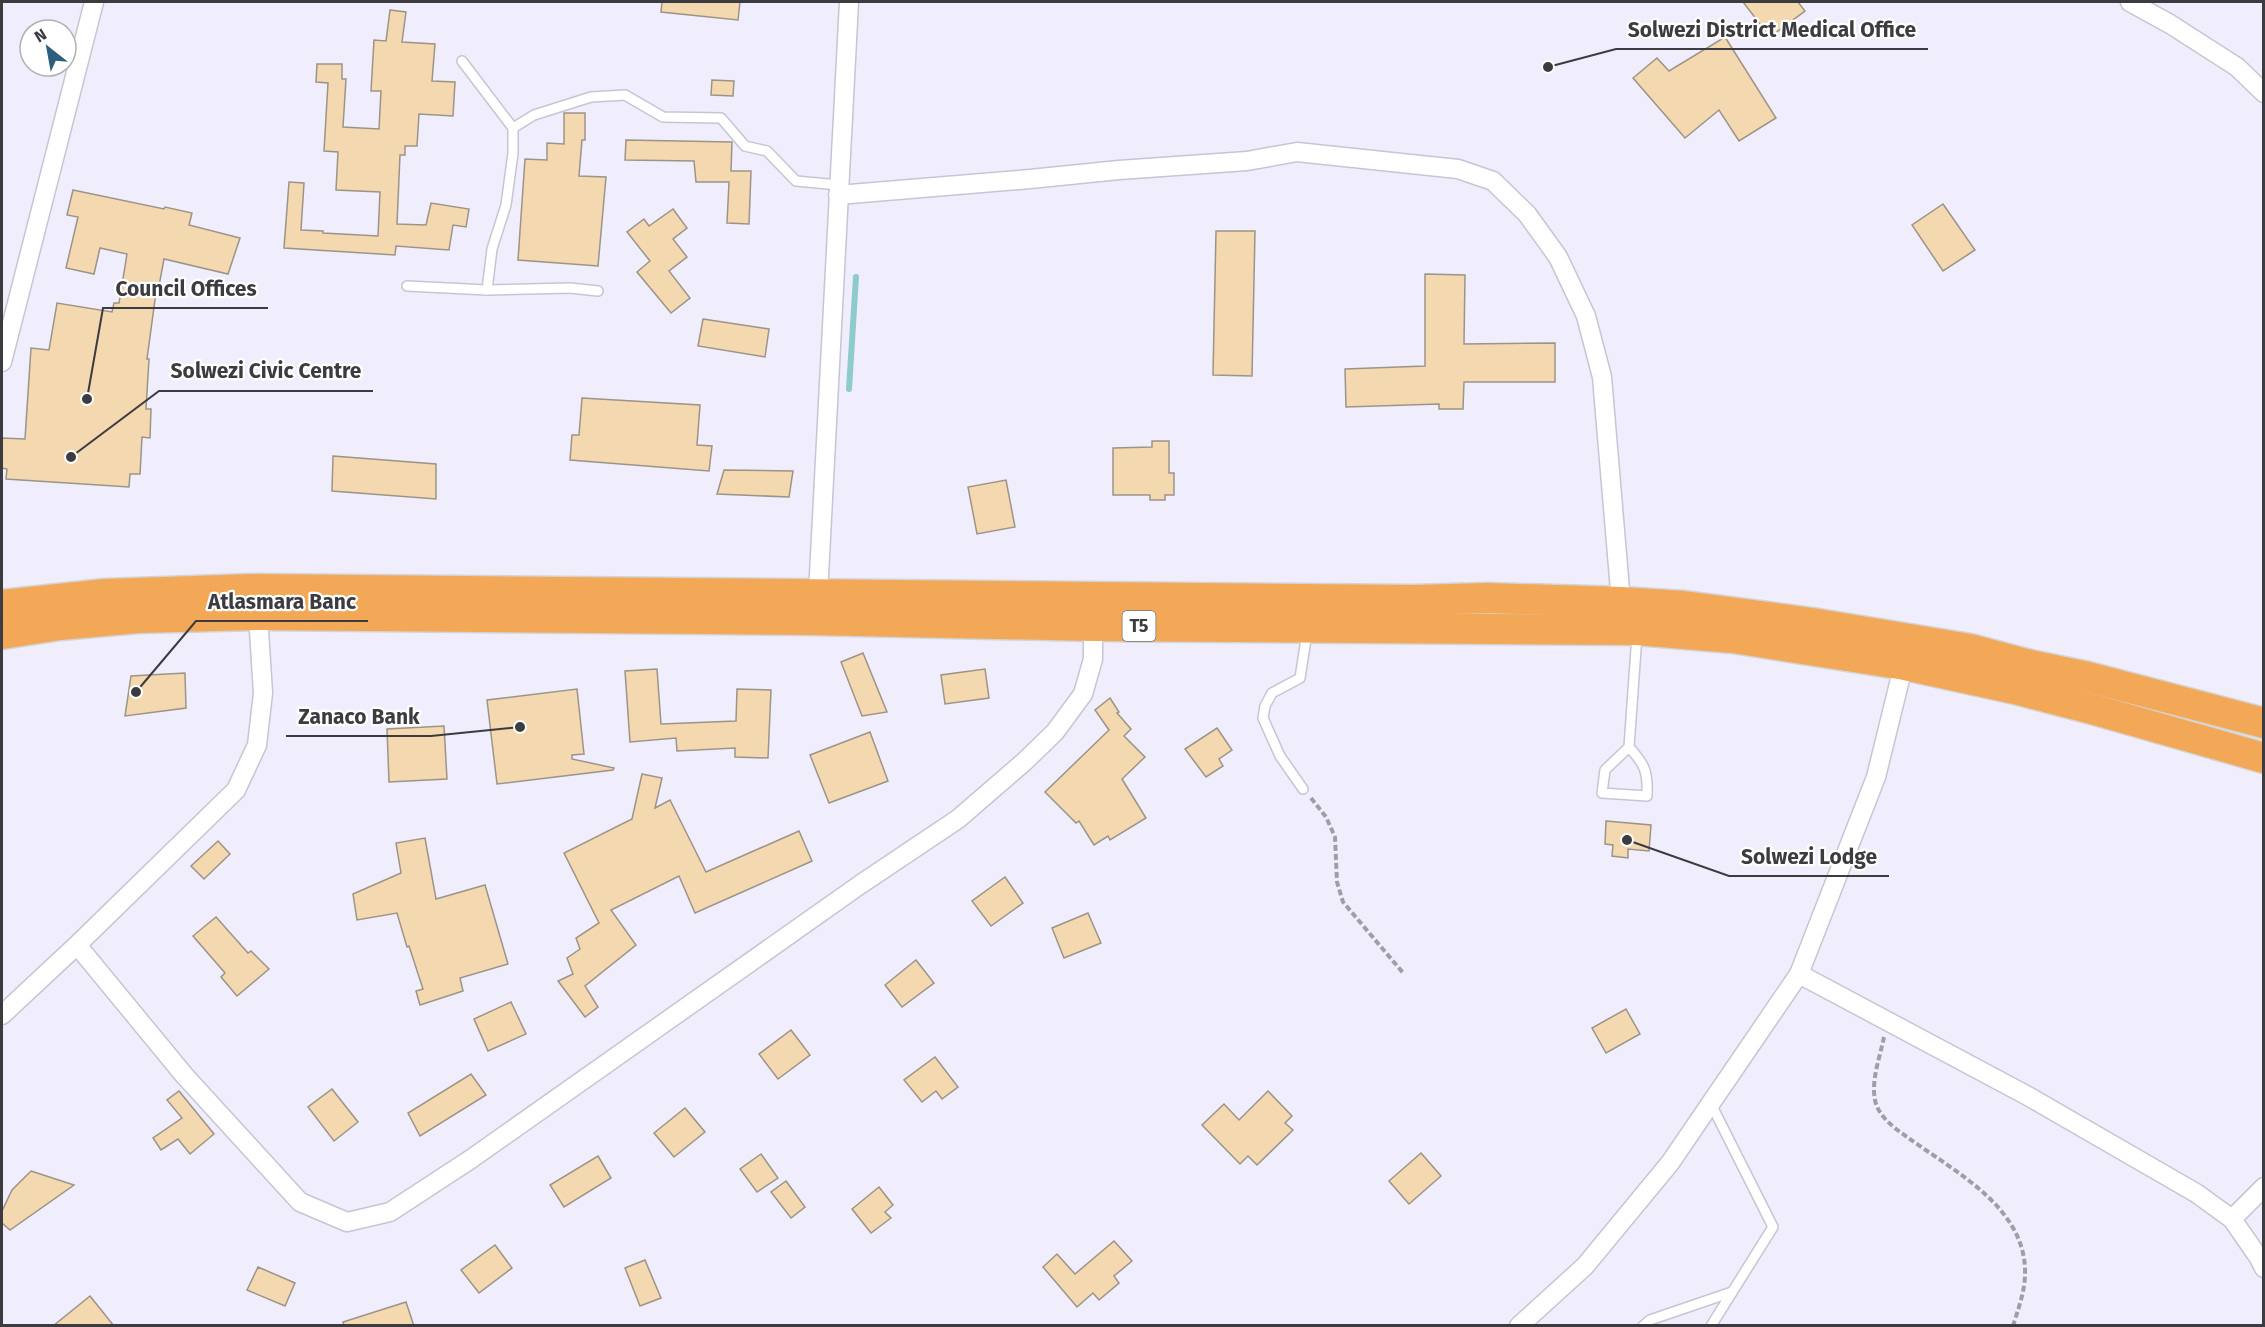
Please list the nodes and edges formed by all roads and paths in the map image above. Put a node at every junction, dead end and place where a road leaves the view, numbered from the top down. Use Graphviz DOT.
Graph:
graph roads {
  1 [pos="94,2"];
  2 [pos="849,2"];
  3 [pos="2130,2"];
  4 [pos="462,61"];
  5 [pos="2264,93"];
  6 [pos="513,128"];
  7 [pos="838,190"];
  8 [pos="407,286"];
  9 [pos="487,290"];
  10 [pos="598,291"];
  11 [pos="2,362"];
  12 [pos="818,594"];
  13 [pos="1621,602"];
  14 [pos="2,605"];
  15 [pos="1309,613"];
  16 [pos="258,615"];
  17 [pos="1093,626"];
  18 [pos="1637,630"];
  19 [pos="2,634"];
  20 [pos="1906,652"];
  21 [pos="2264,723"];
  22 [pos="1629,747"];
  23 [pos="2264,758"];
  24 [pos="1304,789"];
  25 [pos="77,945"];
  26 [pos="1404,974"];
  27 [pos="1799,974"];
  28 [pos="2,1014"];
  29 [pos="1887,1022"];
  30 [pos="1711,1104"];
  31 [pos="2264,1187"];
  32 [pos="2232,1219"];
  33 [pos="2264,1268"];
  34 [pos="1732,1292"];
  35 [pos="1519,1326"];
  36 [pos="1643,1326"];
  37 [pos="1711,1326"];
  38 [pos="2013,1326"];
  1 -- 11 [label="street"];
  2 -- 7 [label="street"];
  3 -- 5 [label="street"];
  4 -- 6 [label="lane"];
  6 -- 7 [label="lane"];
  6 -- 9 [label="lane"];
  7 -- 12 [label="street"];
  7 -- 13 [label="street"];
  8 -- 9 [label="lane"];
  9 -- 10 [label="lane"];
  12 -- 14 [label="highway, T5"];
  12 -- 15 [label="highway, T5"];
  13 -- 15 [label="highway, T5"];
  13 -- 20 [label="highway, T5"];
  15 -- 17 [label="highway, T5"];
  15 -- 18 [label="highway, T5"];
  15 -- 24 [label="lane"];
  16 -- 17 [label="highway, T5"];
  16 -- 19 [label="highway, T5"];
  16 -- 25 [label="street"];
  17 -- 25 [label="street"];
  18 -- 20 [label="highway, T5"];
  18 -- 22 [label="lane"];
  20 -- 21 [label="highway, T5"];
  20 -- 23 [label="highway, T5"];
  20 -- 27 [label="street"];
  22 -- 22 [label="lane"];
  24 -- 26 [label="path"];
  25 -- 28 [label="street"];
  27 -- 29 [label="street"];
  27 -- 30 [label="street"];
  29 -- 32 [label="street"];
  29 -- 38 [label="path"];
  30 -- 34 [label="lane"];
  30 -- 35 [label="street"];
  31 -- 32 [label="street"];
  32 -- 33 [label="street"];
  34 -- 36 [label="lane"];
  34 -- 37 [label="lane"];
}
